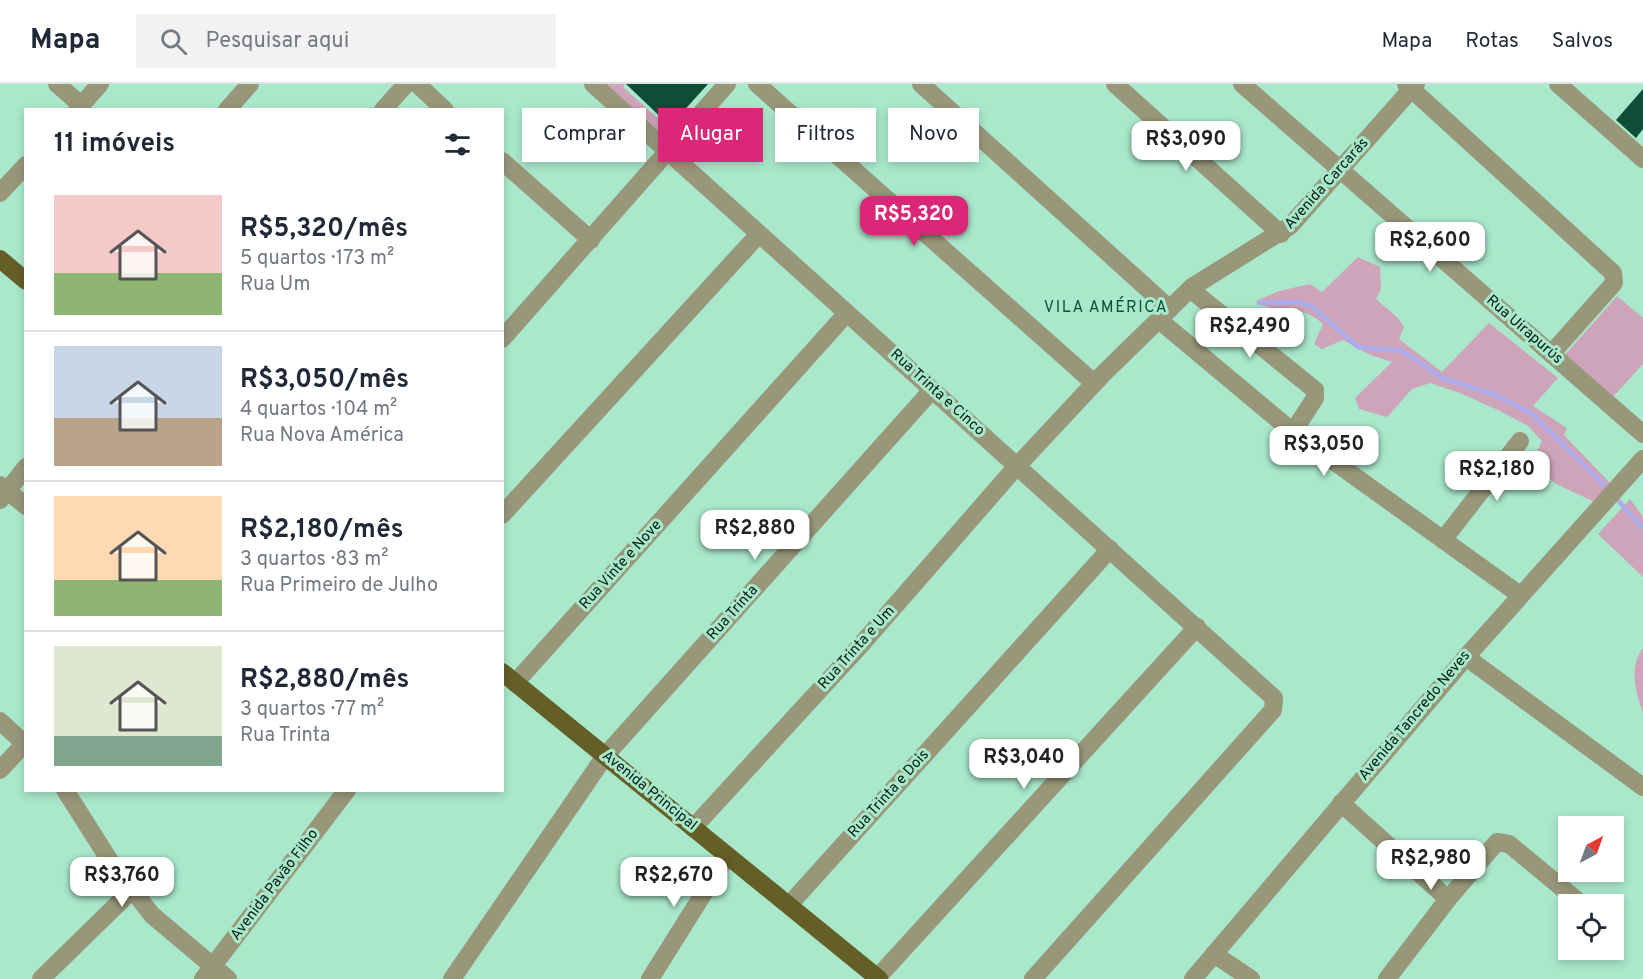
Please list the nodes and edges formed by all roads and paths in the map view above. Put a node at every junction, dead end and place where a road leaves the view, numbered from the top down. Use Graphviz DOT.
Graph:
graph roads {
  1 [pos="57,84"];
  2 [pos="100,84"];
  3 [pos="250,84"];
  4 [pos="405,84"];
  5 [pos="417,84"];
  6 [pos="592,84"];
  7 [pos="727,84"];
  8 [pos="757,84"];
  9 [pos="921,84"];
  10 [pos="1115,84"];
  11 [pos="1242,84"];
  12 [pos="1558,84"];
  13 [pos="1411,86"];
  14 [pos="79,107"];
  15 [pos="229,108"];
  16 [pos="385,108"];
  17 [pos="443,108"];
  18 [pos="706,108"];
  19 [pos="658,143"];
  20 [pos="1643,159"];
  21 [pos="659,162"];
  22 [pos="679,162"];
  23 [pos="504,163"];
  24 [pos="24,167"];
  25 [pos="1340,171"];
  26 [pos="0,193"];
  27 [pos="759,234"];
  28 [pos="1281,234"];
  29 [pos="591,240"];
  30 [pos="0,260"];
  31 [pos="24,279"];
  32 [pos="1190,289"];
  33 [pos="847,313"];
  34 [pos="1165,314"];
  35 [pos="504,337"];
  36 [pos="1551,354"];
  37 [pos="1094,383"];
  38 [pos="932,390"];
  39 [pos="1293,432"];
  40 [pos="1643,434"];
  41 [pos="1520,441"];
  42 [pos="1643,459"];
  43 [pos="1017,466"];
  44 [pos="24,469"];
  45 [pos="2,492"];
  46 [pos="24,505"];
  47 [pos="504,513"];
  48 [pos="1443,540"];
  49 [pos="1110,549"];
  50 [pos="1520,595"];
  51 [pos="1197,627"];
  52 [pos="1466,657"];
  53 [pos="509,677"];
  54 [pos="0,721"];
  55 [pos="24,742"];
  56 [pos="24,744"];
  57 [pos="605,756"];
  58 [pos="0,770"];
  59 [pos="1643,787"];
  60 [pos="66,792"];
  61 [pos="344,792"];
  62 [pos="1341,803"];
  63 [pos="693,828"];
  64 [pos="728,856"];
  65 [pos="131,891"];
  66 [pos="1569,894"];
  67 [pos="1448,899"];
  68 [pos="789,905"];
  69 [pos="1214,954"];
  70 [pos="207,973"];
  71 [pos="869,976"];
  72 [pos="41,979"];
  73 [pos="228,979"];
  74 [pos="452,979"];
  75 [pos="650,979"];
  76 [pos="1033,979"];
  77 [pos="1193,979"];
  78 [pos="1251,979"];
  79 [pos="1387,979"];
  1 -- 14 [label="street"];
  2 -- 14 [label="street"];
  3 -- 15 [label="street"];
  4 -- 16 [label="street"];
  5 -- 17 [label="street"];
  6 -- 19 [label="street, Rua Trinta e Cinco"];
  7 -- 18 [label="street"];
  8 -- 37 [label="street"];
  9 -- 34 [label="street"];
  10 -- 28 [label="street"];
  11 -- 25 [label="street, Rua Uirapurύs"];
  12 -- 20 [label="street"];
  13 -- 25 [label="street, Avenida Carcarás"];
  13 -- 36 [label="street"];
  21 -- 29 [label="street"];
  22 -- 27 [label="street, Rua Trinta e Cinco"];
  23 -- 29 [label="street"];
  24 -- 26 [label="street"];
  25 -- 28 [label="street, Avenida Carcarás"];
  25 -- 36 [label="street, Rua Uirapurύs"];
  27 -- 33 [label="street, Rua Trinta e Cinco"];
  27 -- 47 [label="street"];
  28 -- 32 [label="street, Avenida Carcarás"];
  29 -- 35 [label="street"];
  30 -- 31 [label="main road"];
  32 -- 34 [label="street, Avenida Carcarás"];
  32 -- 39 [label="street"];
  33 -- 38 [label="street, Rua Trinta e Cinco"];
  33 -- 53 [label="street, Rua Vinte e Nove"];
  34 -- 37 [label="street, Avenida Carcarás"];
  34 -- 39 [label="street"];
  36 -- 40 [label="street, Rua Uirapurύs"];
  37 -- 43 [label="street, Avenida Carcarás"];
  38 -- 43 [label="street, Rua Trinta e Cinco"];
  38 -- 57 [label="street, Rua Trinta"];
  39 -- 48 [label="street"];
  41 -- 48 [label="street"];
  42 -- 50 [label="street, Avenida Tancredo Neves"];
  43 -- 49 [label="street, Rua Trinta e Cinco"];
  43 -- 63 [label="street, Rua Trinta e Um"];
  44 -- 45 [label="street"];
  45 -- 46 [label="street"];
  48 -- 50 [label="street"];
  49 -- 51 [label="street, Rua Trinta e Cinco"];
  49 -- 68 [label="street, Rua Trinta e Dois"];
  50 -- 52 [label="street, Avenida Tancredo Neves"];
  51 -- 71 [label="street"];
  51 -- 76 [label="street, Rua Trinta e Cinco"];
  52 -- 59 [label="street"];
  52 -- 62 [label="street, Avenida Tancredo Neves"];
  53 -- 57 [label="main road, Avenida Principal"];
  54 -- 55 [label="street"];
  56 -- 58 [label="street"];
  57 -- 63 [label="main road, Avenida Principal"];
  57 -- 74 [label="street, Rua Trinta"];
  60 -- 65 [label="street"];
  61 -- 70 [label="street, Avenida Pavão Filho"];
  62 -- 67 [label="street"];
  62 -- 69 [label="street, Avenida Tancredo Neves"];
  63 -- 64 [label="main road, Avenida Principal"];
  64 -- 68 [label="main road, Avenida Principal"];
  64 -- 75 [label="street"];
  65 -- 70 [label="street"];
  65 -- 72 [label="street"];
  66 -- 67 [label="street"];
  67 -- 79 [label="street"];
  68 -- 71 [label="main road, Avenida Principal"];
  69 -- 77 [label="street, Avenida Tancredo Neves"];
  69 -- 78 [label="street"];
  70 -- 73 [label="street"];
}
